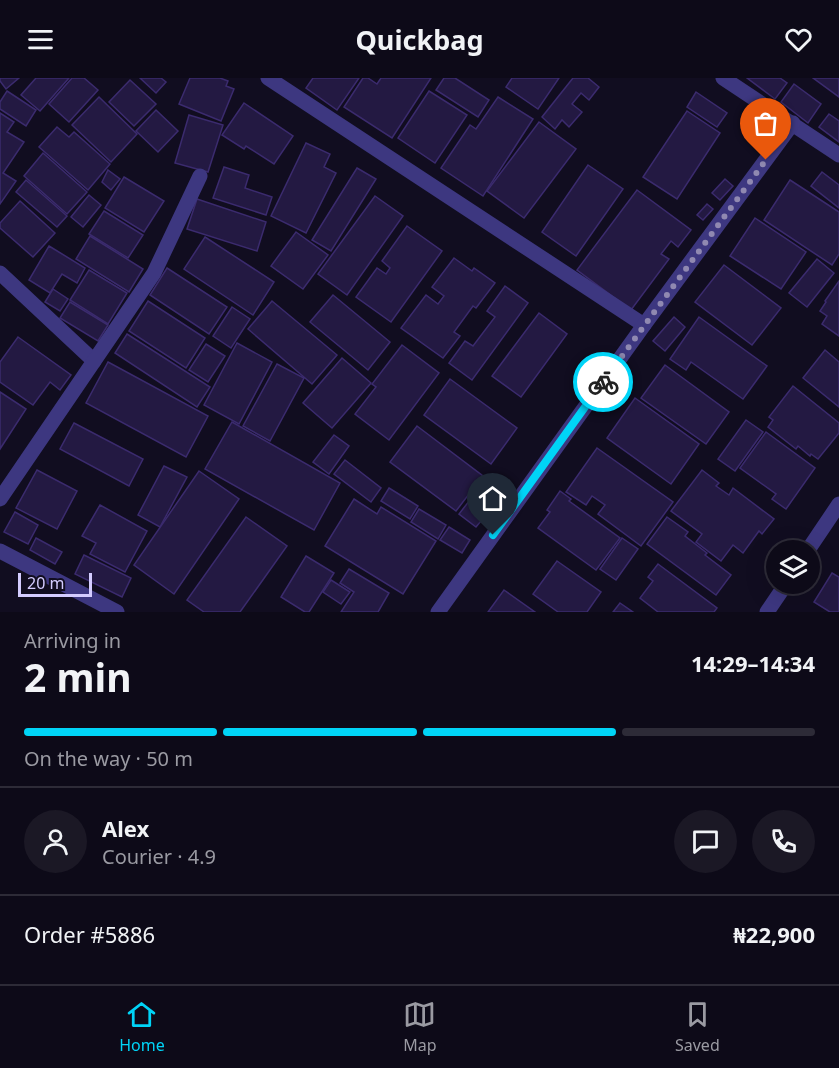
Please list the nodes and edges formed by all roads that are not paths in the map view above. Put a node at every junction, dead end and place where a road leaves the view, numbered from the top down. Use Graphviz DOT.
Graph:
graph roads {
  1 [pos="268,78"];
  2 [pos="723,78"];
  3 [pos="793,123"];
  4 [pos="839,155"];
  5 [pos="200,176"];
  6 [pos="0,273"];
  7 [pos="644,325"];
  8 [pos="94,362"];
  9 [pos="0,499"];
  10 [pos="839,504"];
  11 [pos="815,540"];
  12 [pos="0,551"];
  13 [pos="779,594"];
  14 [pos="117,612"];
  15 [pos="438,612"];
  16 [pos="767,612"];
  1 -- 7 [label="street"];
  2 -- 3 [label="street"];
  3 -- 4 [label="street"];
  3 -- 7 [label="street"];
  5 -- 8 [label="street"];
  6 -- 8 [label="street"];
  7 -- 15 [label="street"];
  8 -- 9 [label="street"];
  10 -- 11 [label="street"];
  12 -- 14 [label="street"];
  13 -- 16 [label="street"];
}
